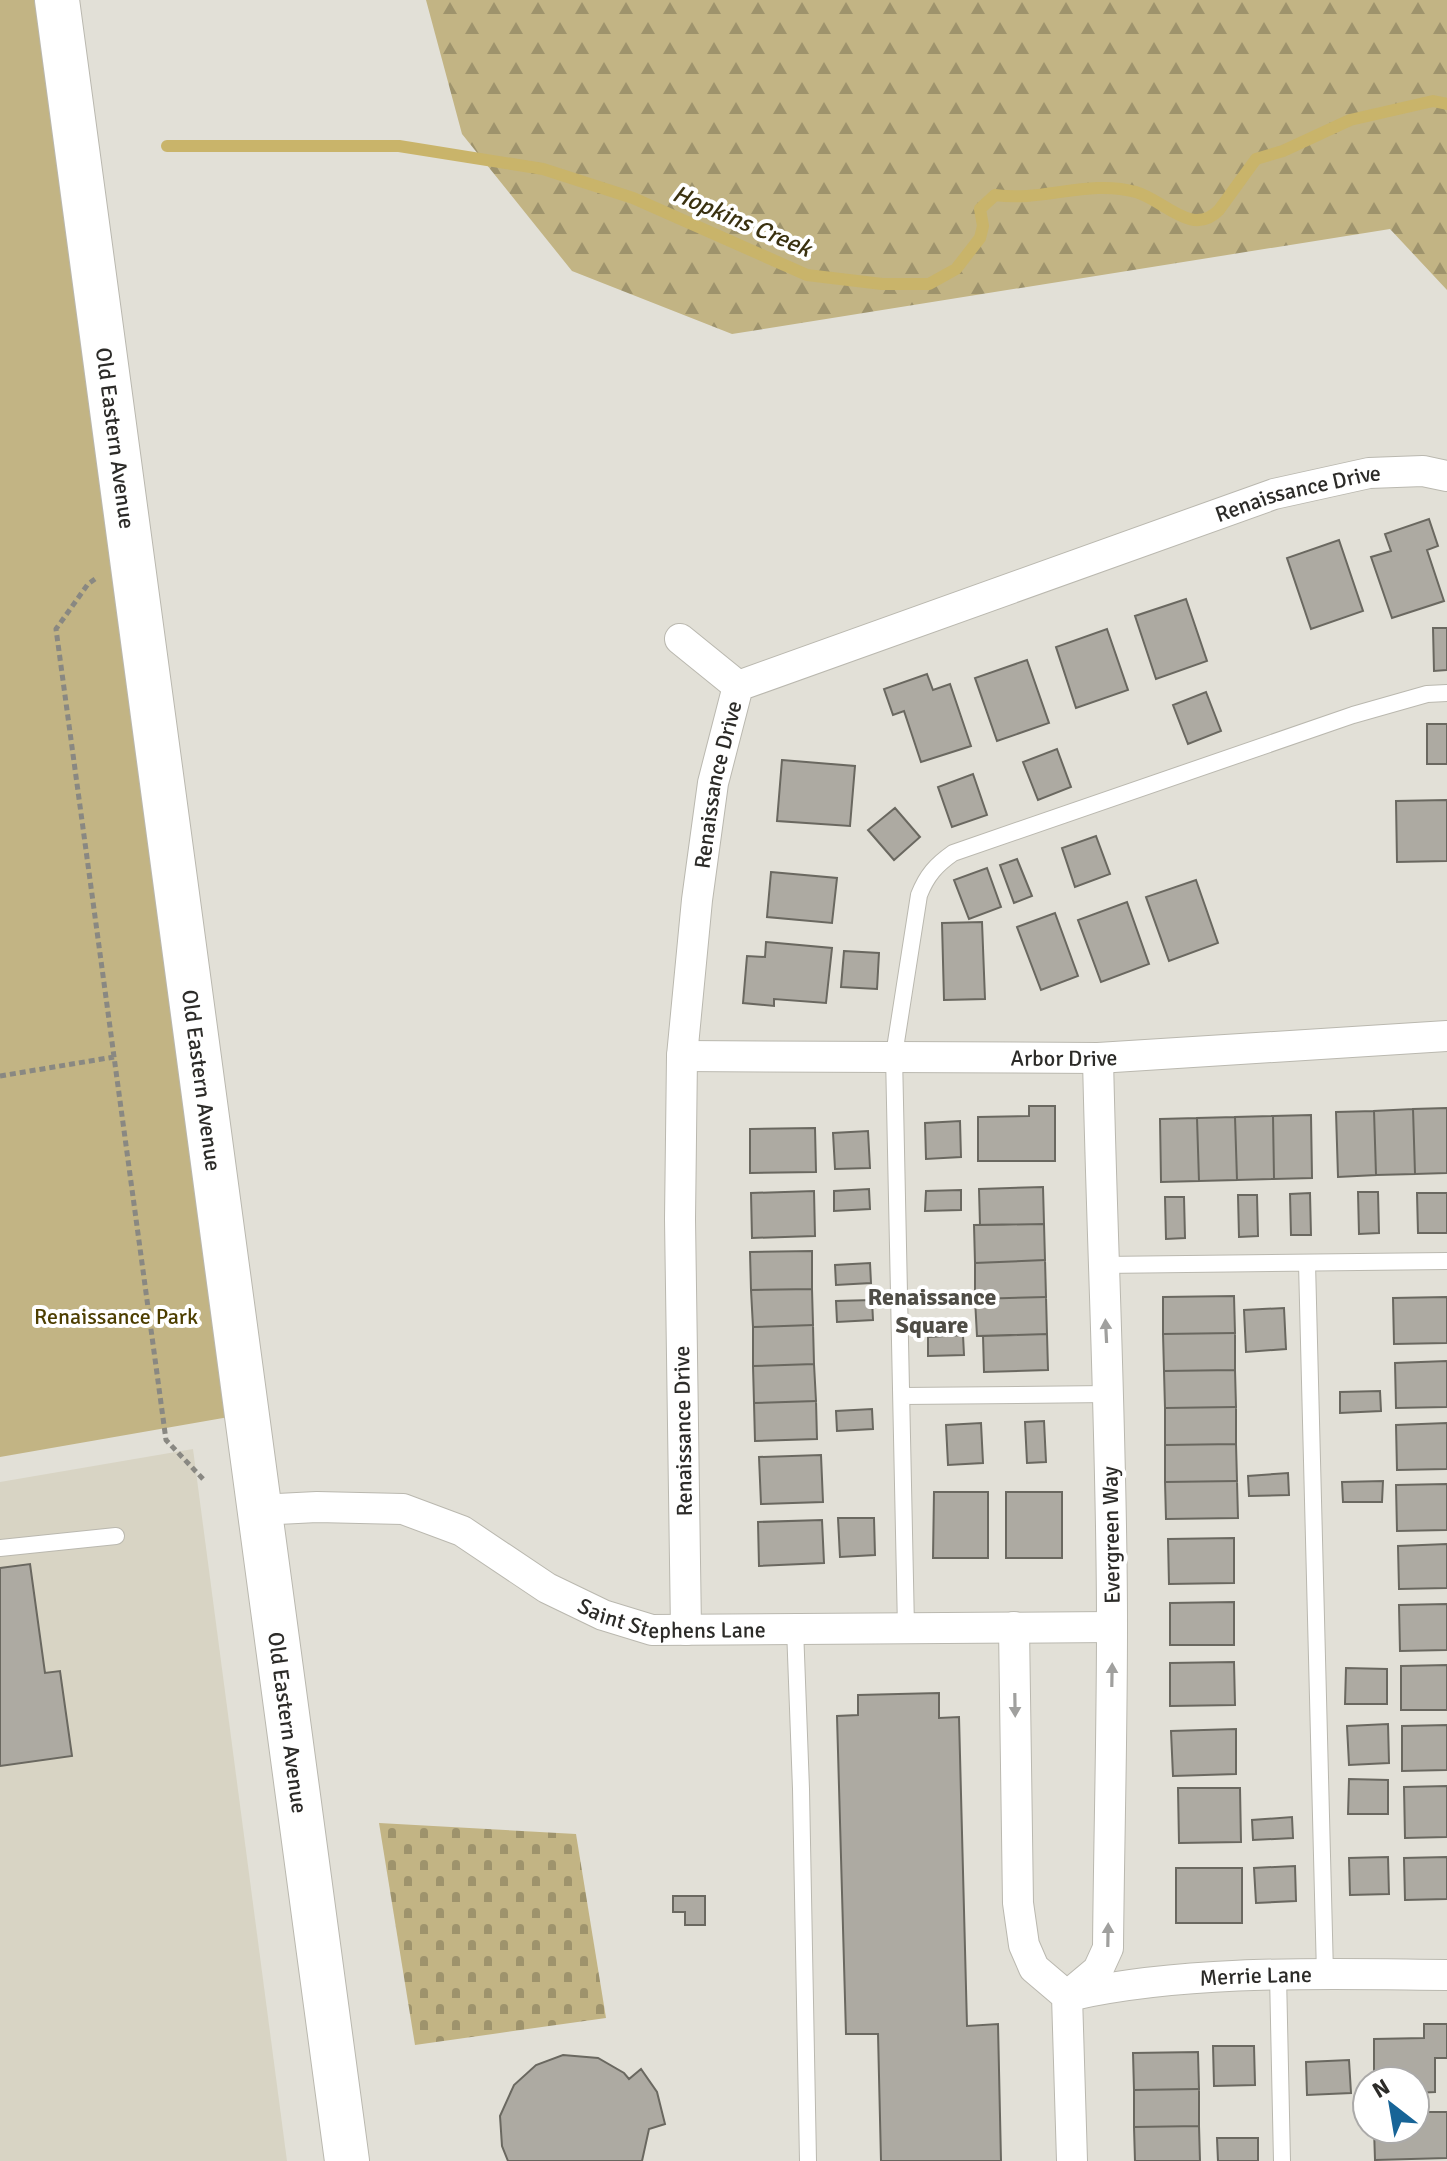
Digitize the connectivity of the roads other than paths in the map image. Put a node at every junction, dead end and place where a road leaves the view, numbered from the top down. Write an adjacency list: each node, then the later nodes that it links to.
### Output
1 (57, 0): 15 (street, Old Eastern Avenue)
2 (1447, 476): 4 (street, Renaissance Drive)
3 (680, 639): 4 (street)
4 (738, 686): 8 (street, Renaissance Drive)
5 (1447, 693): 7 (lane)
6 (1447, 1036): 9 (street, Arbor Drive)
7 (894, 1055): 8 (street, Arbor Drive); 9 (street, Arbor Drive); 14 (lane)
8 (682, 1056): 22 (street, Renaissance Drive)
9 (1098, 1058): 12 (street, Evergreen Way)
10 (1447, 1261): 11 (lane)
11 (1307, 1263): 12 (lane); 23 (lane)
12 (1102, 1265): 13 (street, Evergreen Way, one-way to 12)
13 (1109, 1394): 14 (lane); 19 (street, Evergreen Way)
14 (902, 1396): 21 (lane)
15 (258, 1510): 22 (street, Saint Stephens Lane); 27 (street, Old Eastern Avenue)
16 (116, 1536): 17 (lane)
17 (0, 1548)
18 (1014, 1627): 19 (street, Saint Stephens Lane); 21 (street, Saint Stephens Lane); 26 (street, one-way to 26)
19 (1112, 1627): 26 (street, Evergreen Way, one-way to 19)
20 (795, 1628): 21 (street, Saint Stephens Lane); 22 (street, Saint Stephens Lane); 28 (lane)
21 (906, 1628)
22 (686, 1630)
23 (1325, 1974): 24 (street, Merrie Lane); 25 (street, Merrie Lane)
24 (1278, 1975): 26 (street, Merrie Lane); 30 (lane)
25 (1447, 1975)
26 (1067, 1996): 29 (street)
27 (347, 2161)
28 (808, 2161)
29 (1072, 2161)
30 (1282, 2161)

